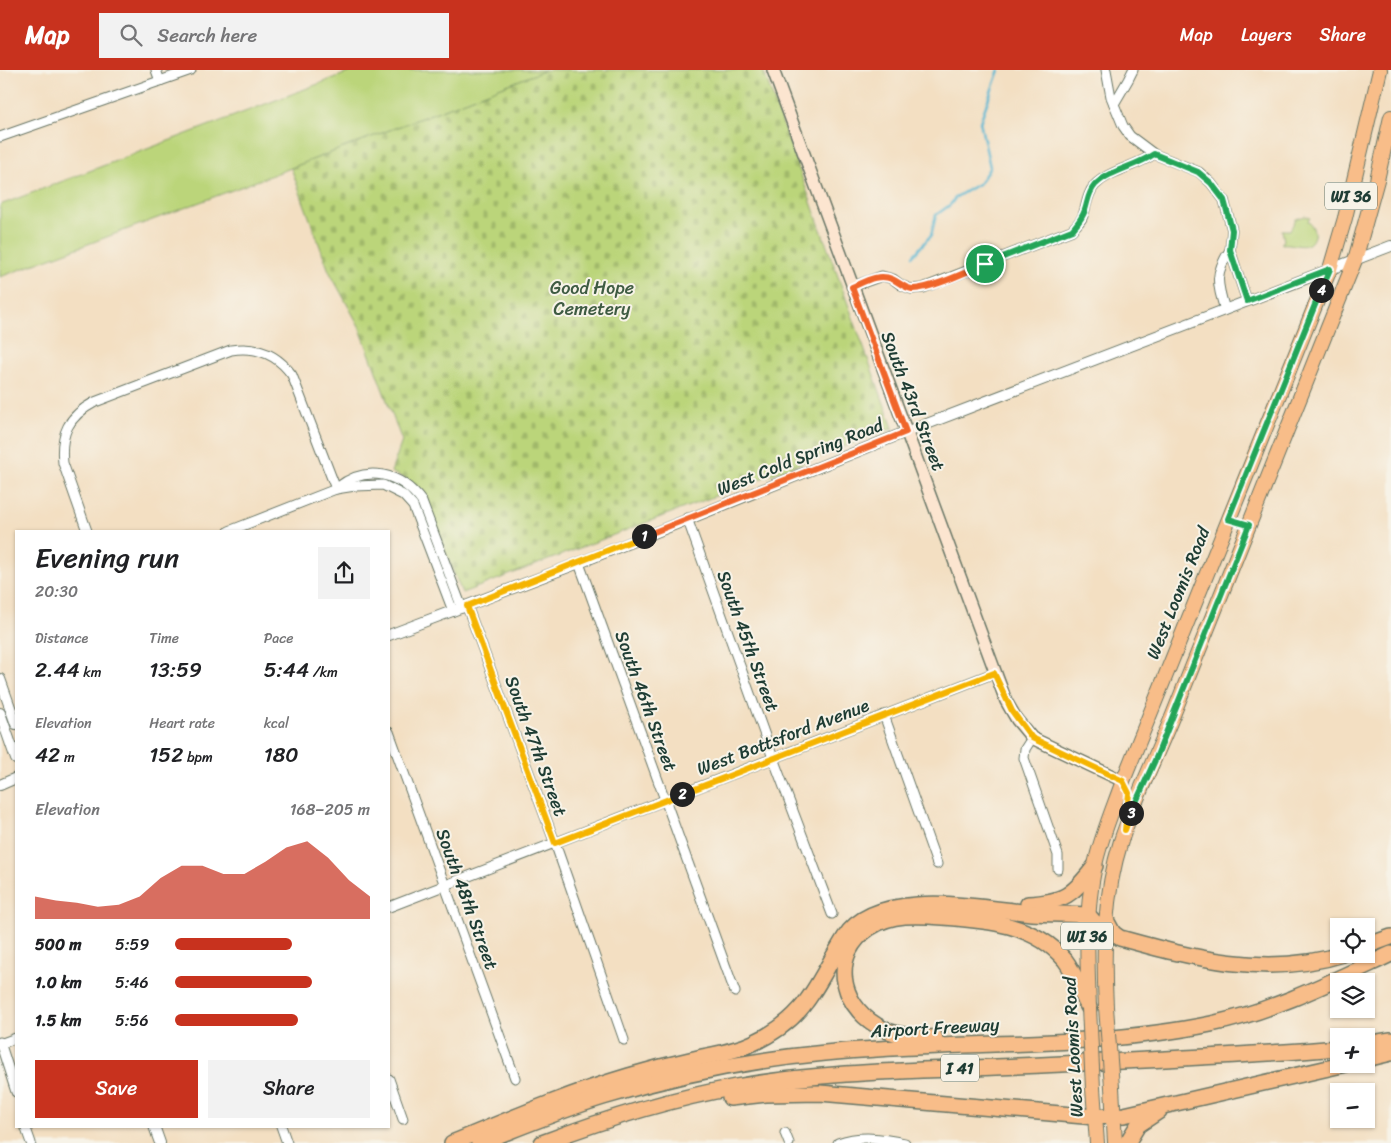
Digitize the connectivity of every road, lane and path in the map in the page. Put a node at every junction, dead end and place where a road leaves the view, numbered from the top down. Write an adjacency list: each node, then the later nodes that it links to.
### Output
1 (156, 70): 7 (street)
2 (191, 70): 7 (street)
3 (773, 70): 16 (main road, South 43rd Street)
4 (1106, 70): 8 (street)
5 (1133, 70): 8 (street)
6 (1380, 70): 15 (main road, West Loomis Road / WI 36)
7 (160, 81): 10 (street)
8 (1114, 104): 11 (street)
9 (1391, 117): 14 (main road, West Loomis Road / WI 36)
10 (0, 137)
11 (1154, 154): 13 (street); 16 (street)
12 (1391, 246): 14 (street, West Cold Spring Road)
13 (1230, 250): 17 (street); 18 (street)
14 (1355, 260): 15 (street, West Cold Spring Road); 25 (main road, West Loomis Road / WI 36)
15 (1330, 269): 17 (street, West Cold Spring Road); 24 (main road, West Loomis Road / WI 36)
16 (852, 287): 19 (main road, South 43rd Street)
17 (1247, 301): 18 (street, West Cold Spring Road)
18 (1225, 310): 19 (street, West Cold Spring Road)
19 (906, 432): 23 (street, West Cold Spring Road); 31 (main road, South 43rd Street)
20 (336, 489): 21 (street); 22 (street); 26 (street); 27 (street)
21 (422, 502): 22 (street); 29 (street)
22 (413, 506): 29 (street)
23 (687, 518): 28 (street, West Cold Spring Road); 40 (street, South 45th Street)
24 (1228, 519): 25 (main road); 36 (main road, West Loomis Road / WI 36)
25 (1249, 525): 44 (main road, West Loomis Road / WI 36)
26 (87, 530)
27 (232, 530)
28 (579, 562): 29 (street, West Cold Spring Road); 45 (street, South 46th Street)
29 (460, 608): 30 (street, West Cold Spring Road); 47 (street, South 47th Street)
30 (390, 635)
31 (994, 673): 34 (street, West Bottsford Avenue); 38 (main road, South 43rd Street)
32 (0, 679): 35 (street)
33 (0, 714): 39 (street)
34 (884, 715): 40 (street, West Bottsford Avenue); 48 (street)
35 (15, 721)
36 (1144, 729): 42 (main road, West Loomis Road / WI 36); 44 (main road)
37 (390, 735): 51 (street, South 48th Street)
38 (1032, 738): 42 (main road, South 43rd Street); 50 (street)
39 (15, 756)
40 (773, 758): 45 (street, West Bottsford Avenue); 54 (street, South 45th Street)
41 (15, 778): 43 (street)
42 (1123, 781): 46 (main road); 49 (main road, West Loomis Road / WI 36)
43 (0, 785)
44 (1141, 788): 46 (main road, West Loomis Road / WI 36)
45 (664, 800): 47 (street, West Bottsford Avenue); 62 (street, South 46th Street)
46 (1125, 830): 56 (main road, West Loomis Road / WI 36)
47 (555, 843): 51 (street, West Bottsford Avenue); 65 (street, South 47th Street)
48 (937, 864)
49 (1094, 866): 53 (highway); 55 (main road, West Loomis Road / WI 36)
50 (1058, 869)
51 (445, 885): 52 (street, West Bottsford Avenue); 74 (street, South 48th Street)
52 (390, 907)
53 (991, 908): 55 (highway); 89 (highway)
54 (832, 914)
55 (1088, 915): 58 (highway); 63 (main road, West Loomis Road / WI 36)
56 (1106, 920): 58 (main road, West Loomis Road / WI 36); 61 (highway)
57 (1391, 937): 59 (highway)
58 (1104, 942): 78 (main road, West Loomis Road / WI 36, bridge)
59 (1375, 943)
60 (1391, 954): 67 (highway, Airport Freeway / I 41)
61 (1330, 956)
62 (735, 992)
63 (1089, 1008): 67 (highway); 79 (main road, West Loomis Road / WI 36, bridge)
64 (15, 1038): 68 (street)
65 (624, 1040)
66 (1391, 1040): 69 (highway)
67 (1053, 1041): 90 (highway, Airport Freeway / I 41)
68 (0, 1043): 76 (street)
69 (1375, 1043)
70 (1330, 1049): 81 (highway, I 41)
71 (1391, 1053): 72 (highway)
72 (1375, 1057)
73 (1330, 1068): 77 (highway)
74 (515, 1078)
75 (390, 1082): 80 (street)
76 (15, 1089)
77 (1170, 1105): 78 (highway); 97 (highway)
78 (1113, 1116): 79 (highway); 96 (main road, West Loomis Road / WI 36)
79 (1095, 1117): 81 (highway); 95 (main road, West Loomis Road / WI 36)
80 (403, 1119)
81 (587, 1126): 91 (highway, I 41)
82 (26, 1128): 86 (street)
83 (155, 1128): 87 (street)
84 (282, 1128): 88 (street)
85 (785, 1133): 92 (street)
86 (31, 1143)
87 (160, 1143)
88 (287, 1143)
89 (452, 1143)
90 (479, 1143)
91 (542, 1143)
92 (789, 1143)
93 (838, 1143): 94 (street)
94 (905, 1143)
95 (1097, 1143)
96 (1115, 1143)
97 (1127, 1143)

